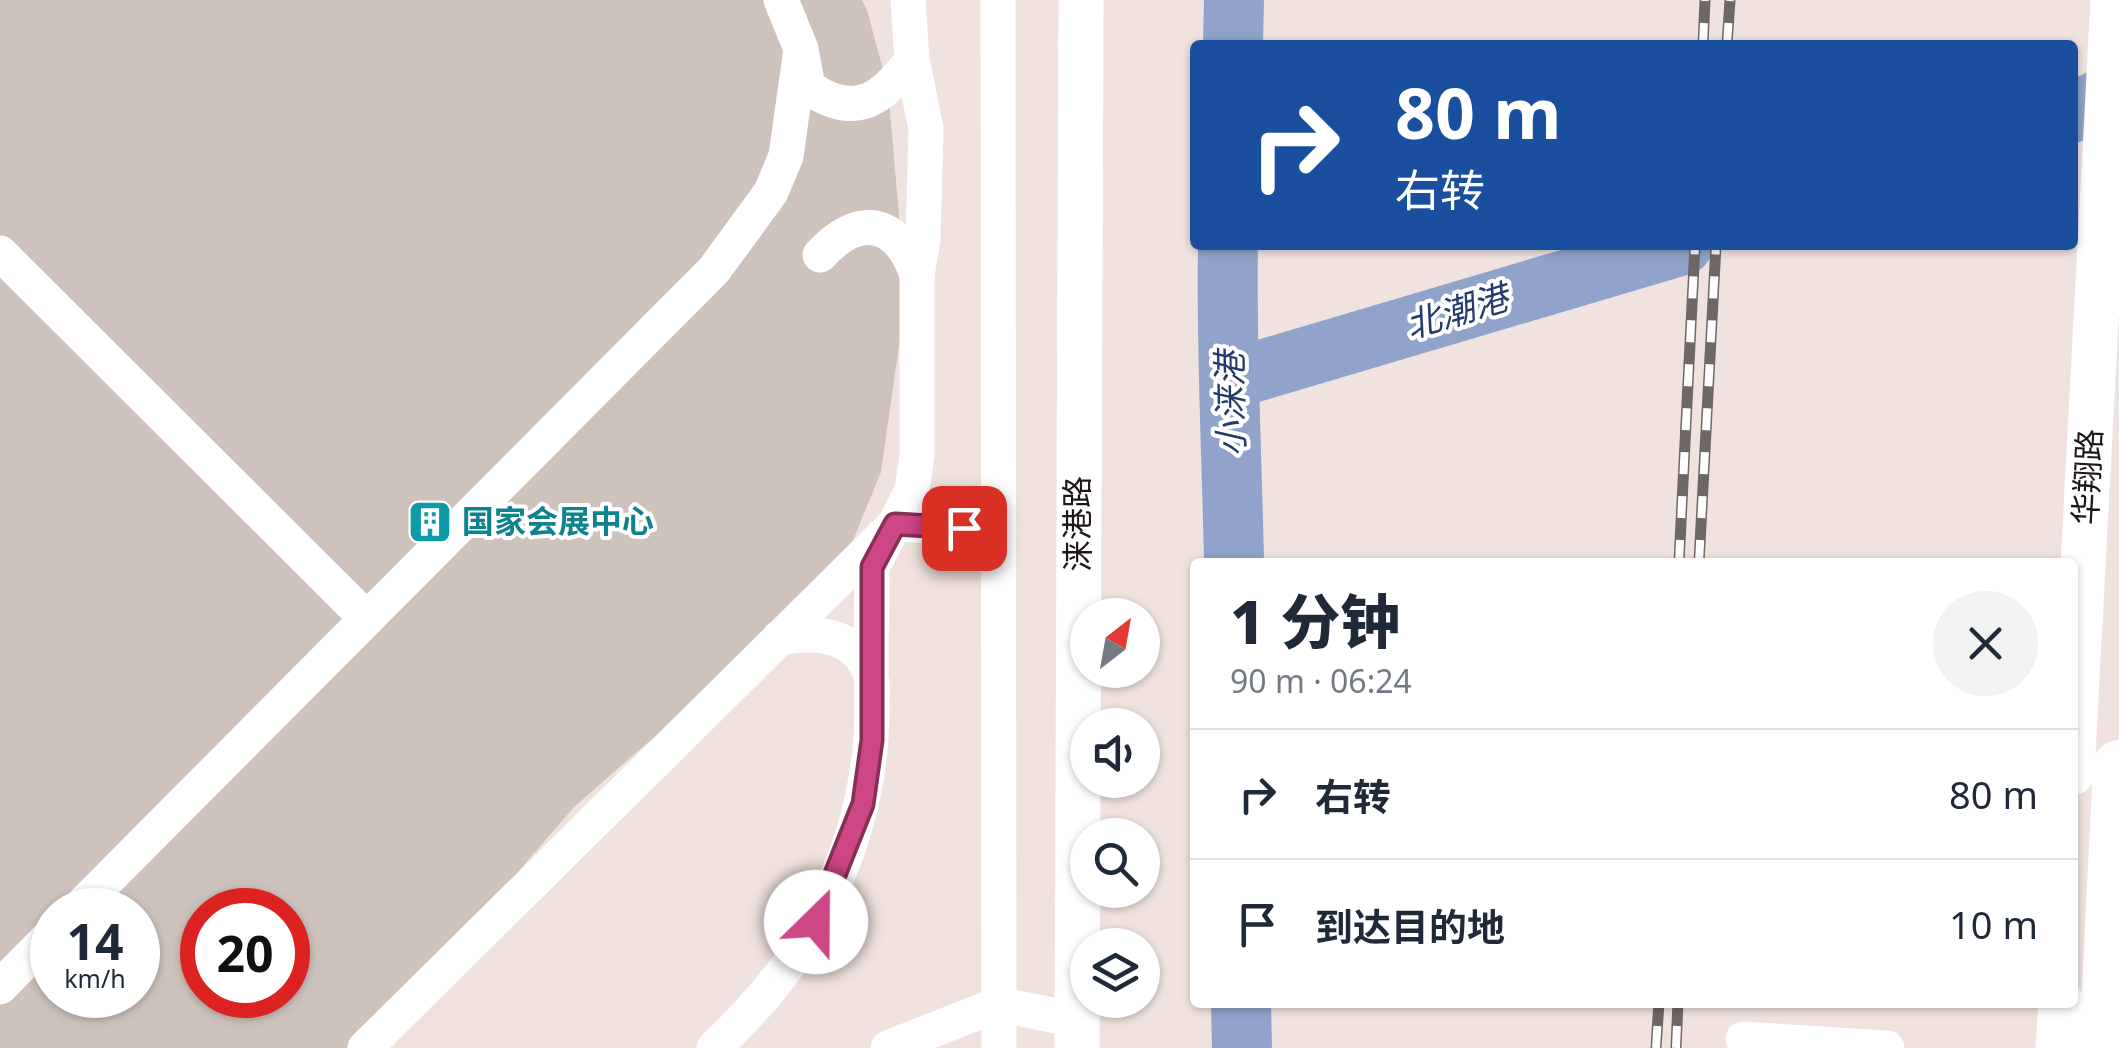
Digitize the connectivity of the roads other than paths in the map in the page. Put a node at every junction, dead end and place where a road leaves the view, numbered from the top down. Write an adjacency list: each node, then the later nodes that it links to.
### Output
1 (781, 0): 7 (street)
2 (885, 0): 8 (street)
3 (908, 0): 8 (street)
4 (998, 0): 13 (street)
5 (1080, 0): 24 (main road, 涞港路)
6 (2113, 0): 16 (main road, 华翔路)
7 (802, 49): 8 (street); 14 (street)
8 (912, 59): 11 (street)
9 (0, 253): 14 (street)
10 (820, 255): 11 (street)
11 (917, 275): 12 (street)
12 (895, 524): 13 (street); 15 (street); 17 (street)
13 (999, 530): 22 (street)
14 (366, 619): 19 (street)
15 (779, 638): 17 (street); 26 (street)
16 (2078, 662)
17 (871, 673): 27 (street)
18 (2119, 766): 32 (highway)
19 (99, 888)
20 (30, 956): 21 (street)
21 (0, 987)
22 (999, 1004): 24 (street); 28 (street); 29 (street)
23 (2060, 1008): 31 (main road)
24 (1077, 1034)
25 (1744, 1039): 30 (street)
26 (365, 1048)
27 (714, 1048)
28 (888, 1048)
29 (999, 1048)
30 (1887, 1048)
31 (2058, 1048)
32 (2106, 1048)

